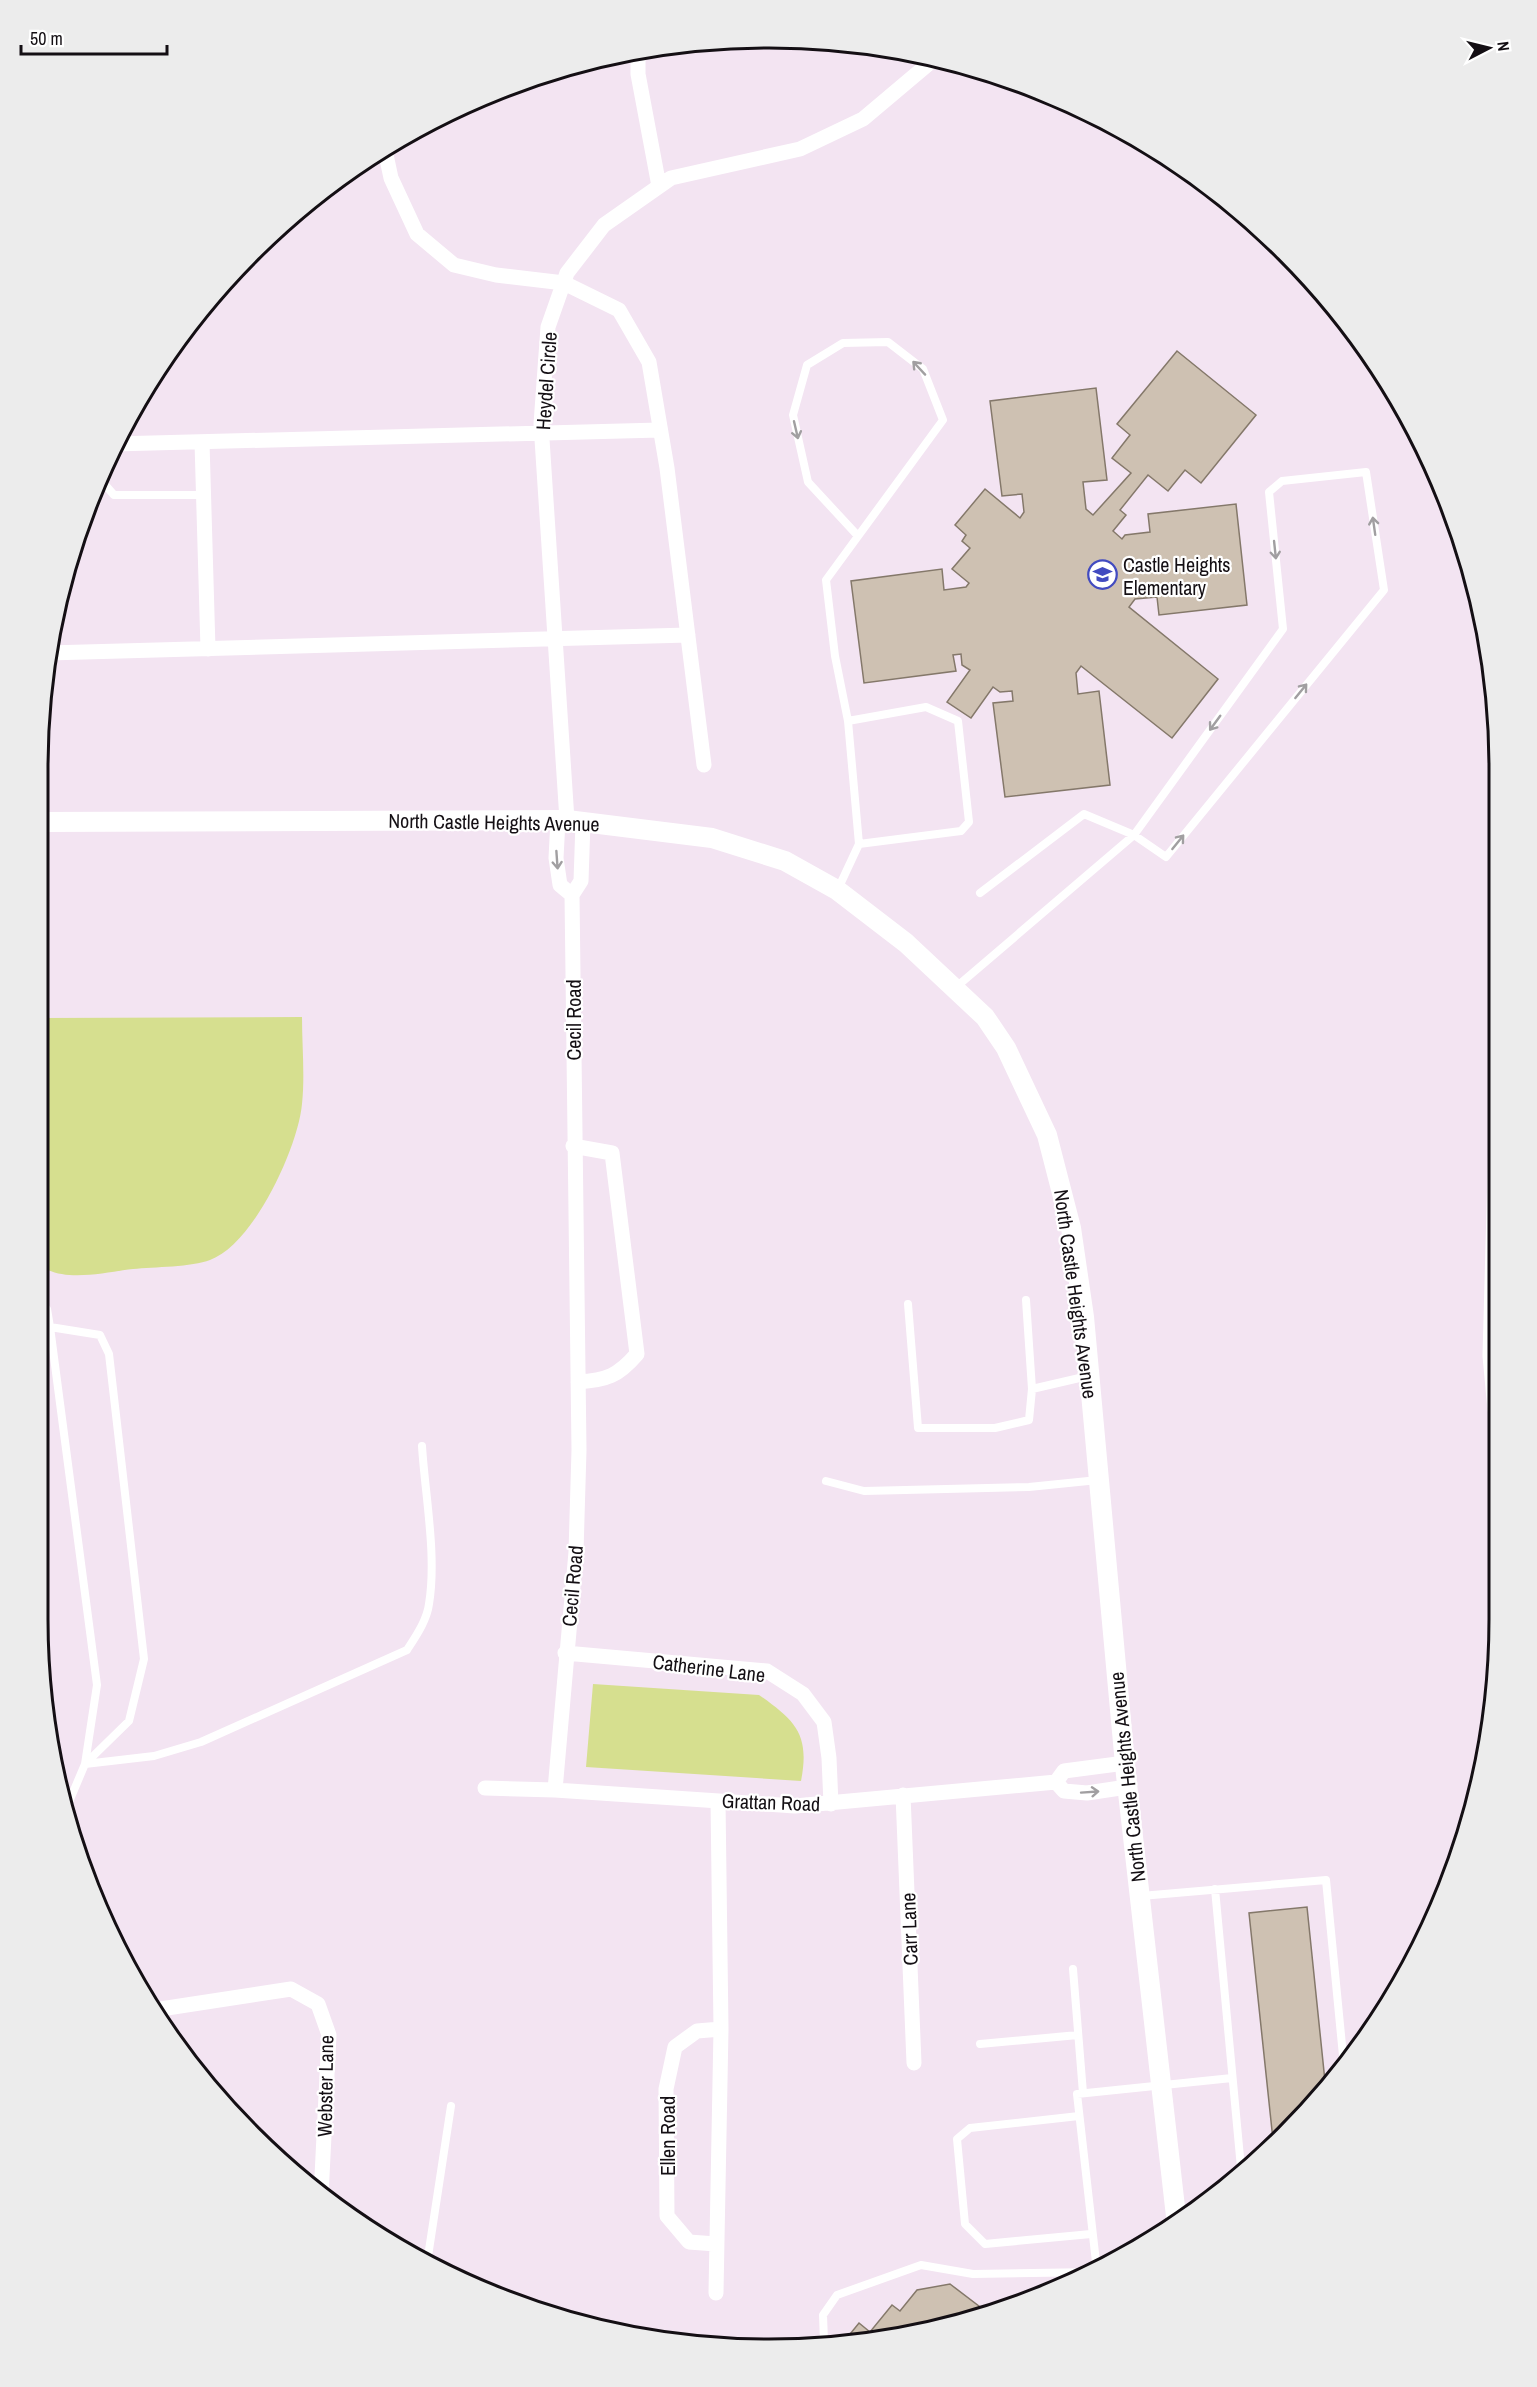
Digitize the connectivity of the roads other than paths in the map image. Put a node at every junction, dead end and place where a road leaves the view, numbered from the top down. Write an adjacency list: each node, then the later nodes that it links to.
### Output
1 (638, 60): 4 (street)
2 (926, 66): 4 (street, Heydel Circle)
3 (387, 158): 5 (street)
4 (659, 186): 5 (street, Heydel Circle)
5 (564, 283): 6 (street); 7 (street, Heydel Circle)
6 (660, 430): 7 (street); 13 (street)
7 (542, 432): 8 (street); 14 (street, Heydel Circle)
8 (202, 442): 9 (street); 11 (street)
9 (125, 444)
10 (106, 486): 11 (lane)
11 (203, 495): 15 (street)
12 (858, 536): 12 (lane, one-way to 12); 17 (lane)
13 (687, 634): 14 (street); 18 (street)
14 (555, 640): 15 (street); 19 (street, Heydel Circle)
15 (208, 649): 16 (street)
16 (58, 653)
17 (848, 721): 22 (lane); 22 (lane)
18 (704, 765)
19 (569, 820): 20 (street, North Castle Heights Avenue); 23 (street, North Castle Heights Avenue); 25 (street); 25 (street, one-way to 25)
20 (48, 822)
21 (1134, 835): 21 (lane, one-way to 21); 24 (lane); 26 (lane)
22 (859, 844): 23 (lane)
23 (837, 890): 26 (street, North Castle Heights Avenue)
24 (980, 892)
25 (572, 895): 27 (street, Cecil Road)
26 (955, 988): 32 (street, North Castle Heights Avenue)
27 (573, 1146): 33 (street, Cecil Road); 33 (street)
28 (1026, 1300): 34 (lane)
29 (908, 1304): 34 (lane)
30 (48, 1315): 31 (lane)
31 (50, 1327): 40 (lane); 40 (lane)
32 (1089, 1376): 34 (lane); 36 (street, North Castle Heights Avenue)
33 (578, 1382): 38 (street, Cecil Road)
34 (1032, 1389)
35 (422, 1446): 40 (lane)
36 (1099, 1480): 37 (lane); 39 (street, North Castle Heights Avenue)
37 (826, 1481)
38 (565, 1653): 44 (street, Cecil Road); 48 (street, Catherine Lane)
39 (1125, 1763): 41 (street); 42 (street, North Castle Heights Avenue)
40 (85, 1764): 46 (lane)
41 (1056, 1782): 42 (street, one-way to 42); 45 (street, Grattan Road)
42 (1127, 1787): 50 (street, North Castle Heights Avenue)
43 (485, 1788): 44 (street, Grattan Road)
44 (555, 1790): 47 (street, Grattan Road)
45 (903, 1795): 48 (street, Grattan Road); 57 (street, Carr Lane)
46 (71, 1797)
47 (718, 1801): 48 (street, Grattan Road); 53 (street)
48 (831, 1804)
49 (1215, 1889): 50 (lane); 56 (lane); 58 (lane)
50 (1139, 1896): 59 (street, North Castle Heights Avenue)
51 (1073, 1969): 54 (lane)
52 (163, 2009): 64 (street, Webster Lane)
53 (721, 2029): 67 (street); 67 (street, Ellen Road)
54 (1078, 2035): 55 (lane); 60 (lane)
55 (980, 2044)
56 (1343, 2053)
57 (914, 2063)
58 (1232, 2078): 59 (lane); 63 (lane)
59 (1161, 2085): 60 (lane); 65 (street, North Castle Heights Avenue)
60 (1083, 2093): 62 (lane)
61 (451, 2106): 68 (lane)
62 (1079, 2116): 66 (lane); 66 (lane)
63 (1240, 2163)
64 (322, 2183)
65 (1176, 2213)
66 (1090, 2234): 69 (lane)
67 (716, 2244): 71 (street)
68 (428, 2253)
69 (1094, 2261)
70 (1072, 2272): 72 (lane)
71 (716, 2293)
72 (824, 2336)

